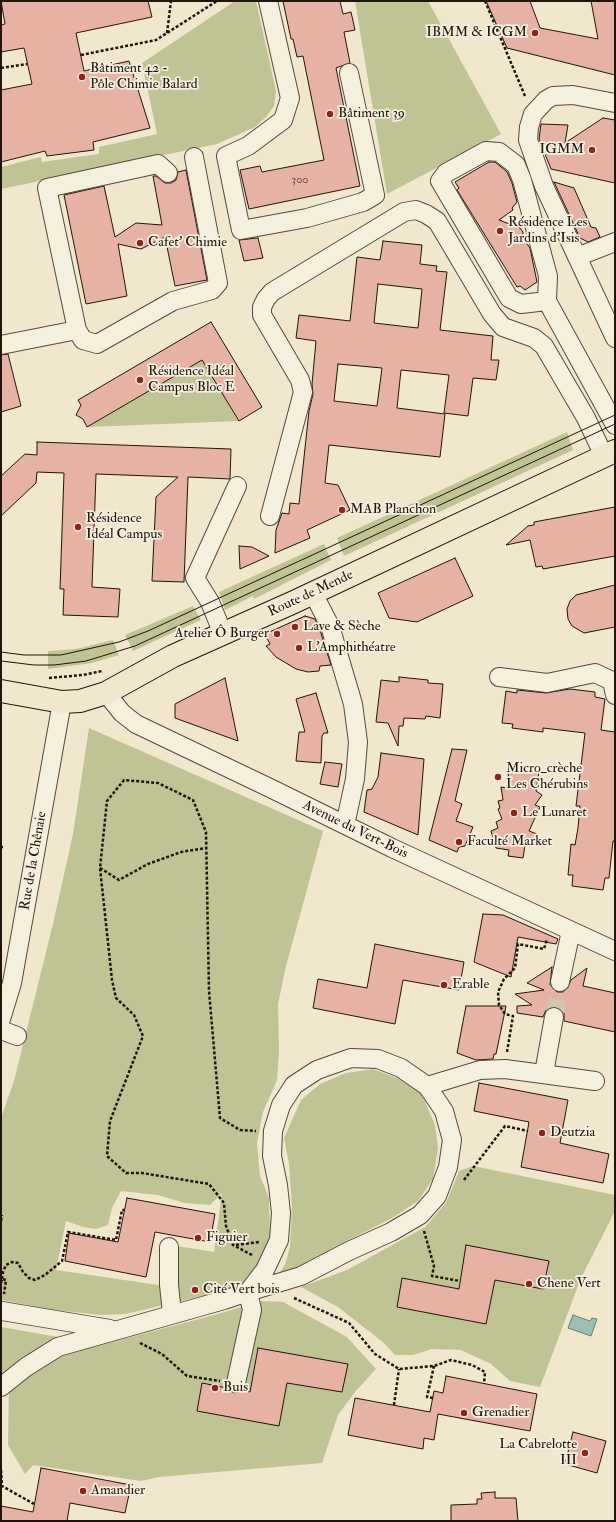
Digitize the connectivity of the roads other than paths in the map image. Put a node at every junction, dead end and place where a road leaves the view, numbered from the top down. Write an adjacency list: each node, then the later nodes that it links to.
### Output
1 (268, 1): 2 (street)
2 (349, 73)
3 (615, 103): 7 (street)
4 (194, 157): 9 (street)
5 (168, 174): 9 (street)
6 (615, 242): 7 (street)
7 (577, 257): 10 (street)
8 (547, 301): 8 (street); 12 (street)
9 (77, 330): 11 (street)
10 (615, 338)
11 (1, 345)
12 (615, 425)
13 (610, 454): 15 (street); 16 (main road, Route de Mende)
14 (237, 486): 17 (street)
15 (270, 516)
16 (312, 593): 17 (main road, Route de Mende); 23 (street)
17 (223, 634): 20 (main road, Route de Mende)
18 (499, 677): 21 (street)
19 (1, 691): 22 (main road, Route de Mende)
20 (106, 693): 22 (main road, Route de Mende); 23 (street, Avenue du Vert-Bois)
21 (615, 695)
22 (62, 702): 28 (street, Rue de la Chênaie)
23 (345, 825): 24 (street, Avenue du Vert-Bois)
24 (571, 931): 25 (street, Avenue du Vert-Bois); 26 (street)
25 (615, 951)
26 (560, 982)
27 (554, 1018): 29 (street)
28 (1, 1019)
29 (544, 1073): 30 (street); 31 (street)
30 (595, 1081)
31 (427, 1086): 33 (street); 33 (street)
32 (169, 1247): 35 (street)
33 (248, 1292): 35 (street); 37 (street)
34 (2, 1311): 36 (street)
35 (172, 1314): 36 (street)
36 (114, 1330): 38 (street)
37 (236, 1383)
38 (1, 1386)

